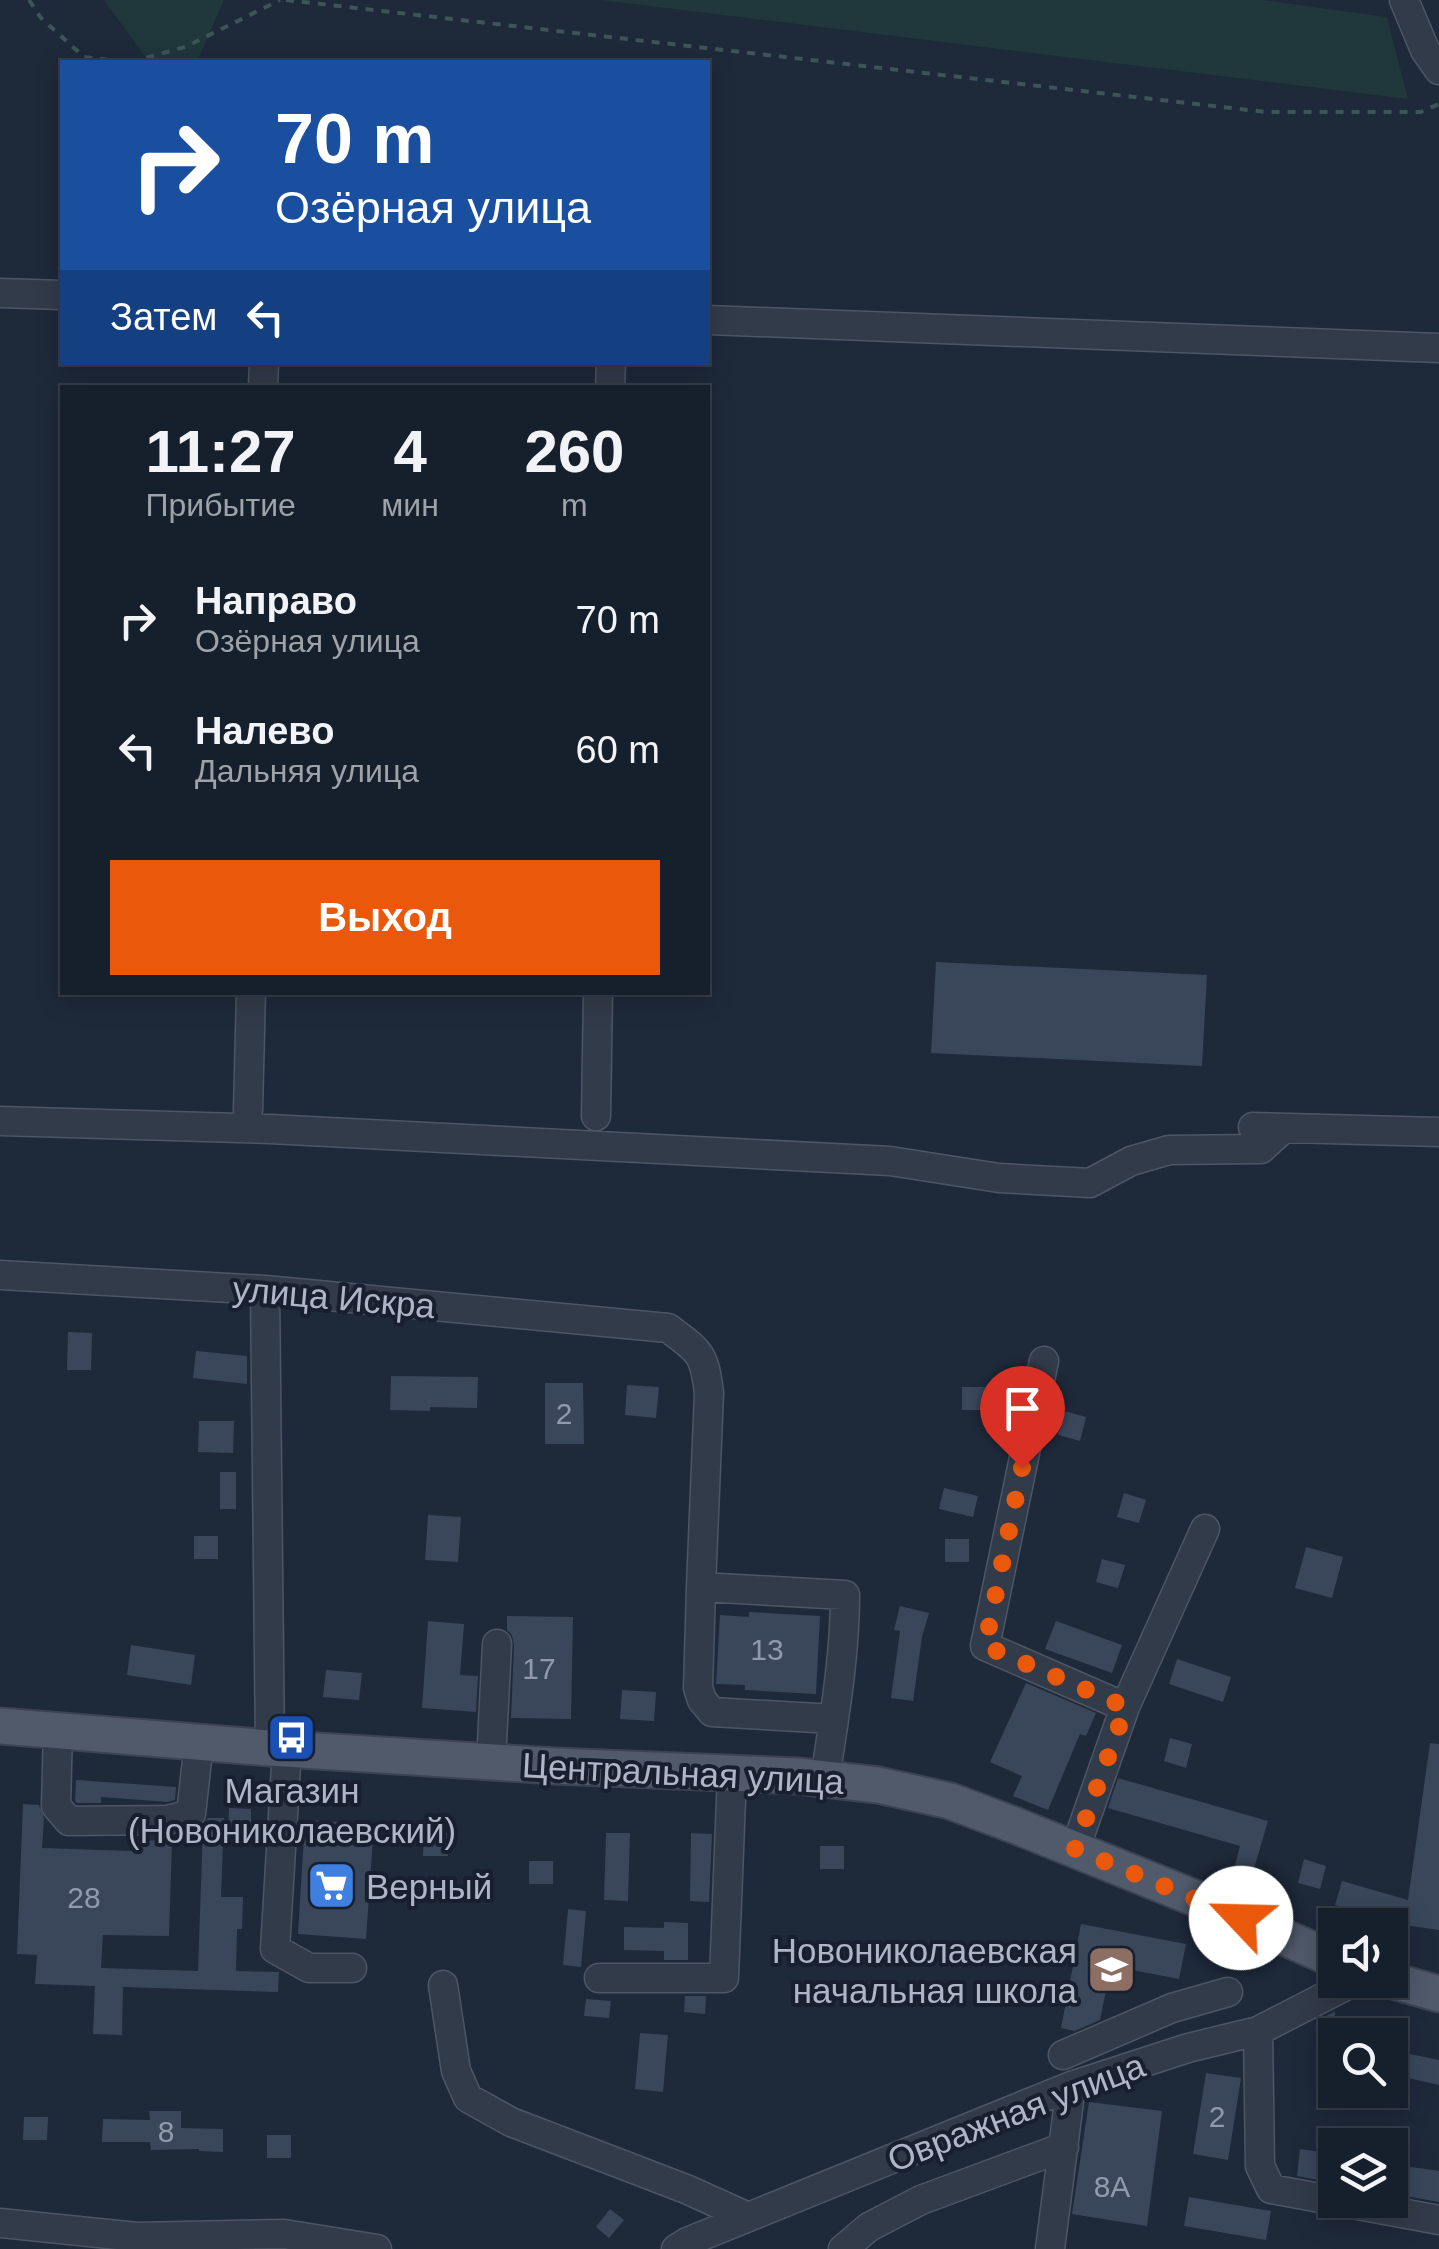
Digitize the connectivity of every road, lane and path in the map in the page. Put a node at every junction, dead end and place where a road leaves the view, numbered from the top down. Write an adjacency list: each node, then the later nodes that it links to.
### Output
1 (28, 0): 4 (path)
2 (283, 0): 5 (path); 7 (path)
3 (1404, 0): 6 (street)
4 (106, 60)
5 (136, 60)
6 (1439, 70)
7 (1439, 104)
8 (0, 293): 9 (street)
9 (60, 296)
10 (710, 320): 11 (street)
11 (1439, 348)
12 (250, 995): 14 (street)
13 (598, 995): 15 (street)
14 (248, 1110)
15 (596, 1116)
16 (0, 1121): 18 (street)
17 (1253, 1127): 18 (street)
18 (1284, 1128): 19 (street)
19 (1439, 1132)
20 (0, 1274): 21 (street, улица Искра)
21 (265, 1290): 24 (street, улица Искра); 31 (street)
22 (1044, 1361): 26 (street)
23 (1204, 1529): 26 (street)
24 (701, 1587): 27 (street); 27 (street)
25 (497, 1644): 32 (street)
26 (1126, 1707): 35 (street)
27 (834, 1719): 34 (street)
28 (0, 1726): 29 (main road, Центральная улица)
29 (58, 1730): 30 (main road, Центральная улица); 30 (street)
30 (200, 1742): 31 (main road, Центральная улица)
31 (279, 1749): 32 (main road, Центральная улица); 37 (street)
32 (491, 1762): 33 (main road, Центральная улица)
33 (732, 1774): 34 (main road, Центральная улица); 38 (street)
34 (824, 1779): 35 (main road, Центральная улица)
35 (1075, 1849): 36 (main road, Центральная улица)
36 (1318, 1952)
37 (352, 1968)
38 (599, 1978)
39 (443, 1985): 50 (street)
40 (1408, 1985): 42 (main road)
41 (1228, 1992): 44 (street)
42 (1439, 1994)
43 (1322, 1998): 45 (street, Овражная улица)
44 (1172, 2008): 46 (street); 47 (street)
45 (1258, 2031): 46 (street, Овражная улица); 51 (street)
46 (1188, 2048): 48 (street, Овражная улица)
47 (1063, 2055)
48 (1072, 2086): 49 (street); 50 (street, Овражная улица)
49 (1064, 2147): 55 (street); 56 (street)
50 (748, 2218): 54 (street, Овражная улица)
51 (1439, 2220)
52 (0, 2223): 53 (street)
53 (377, 2249)
54 (676, 2249)
55 (842, 2249)
56 (1050, 2249)

